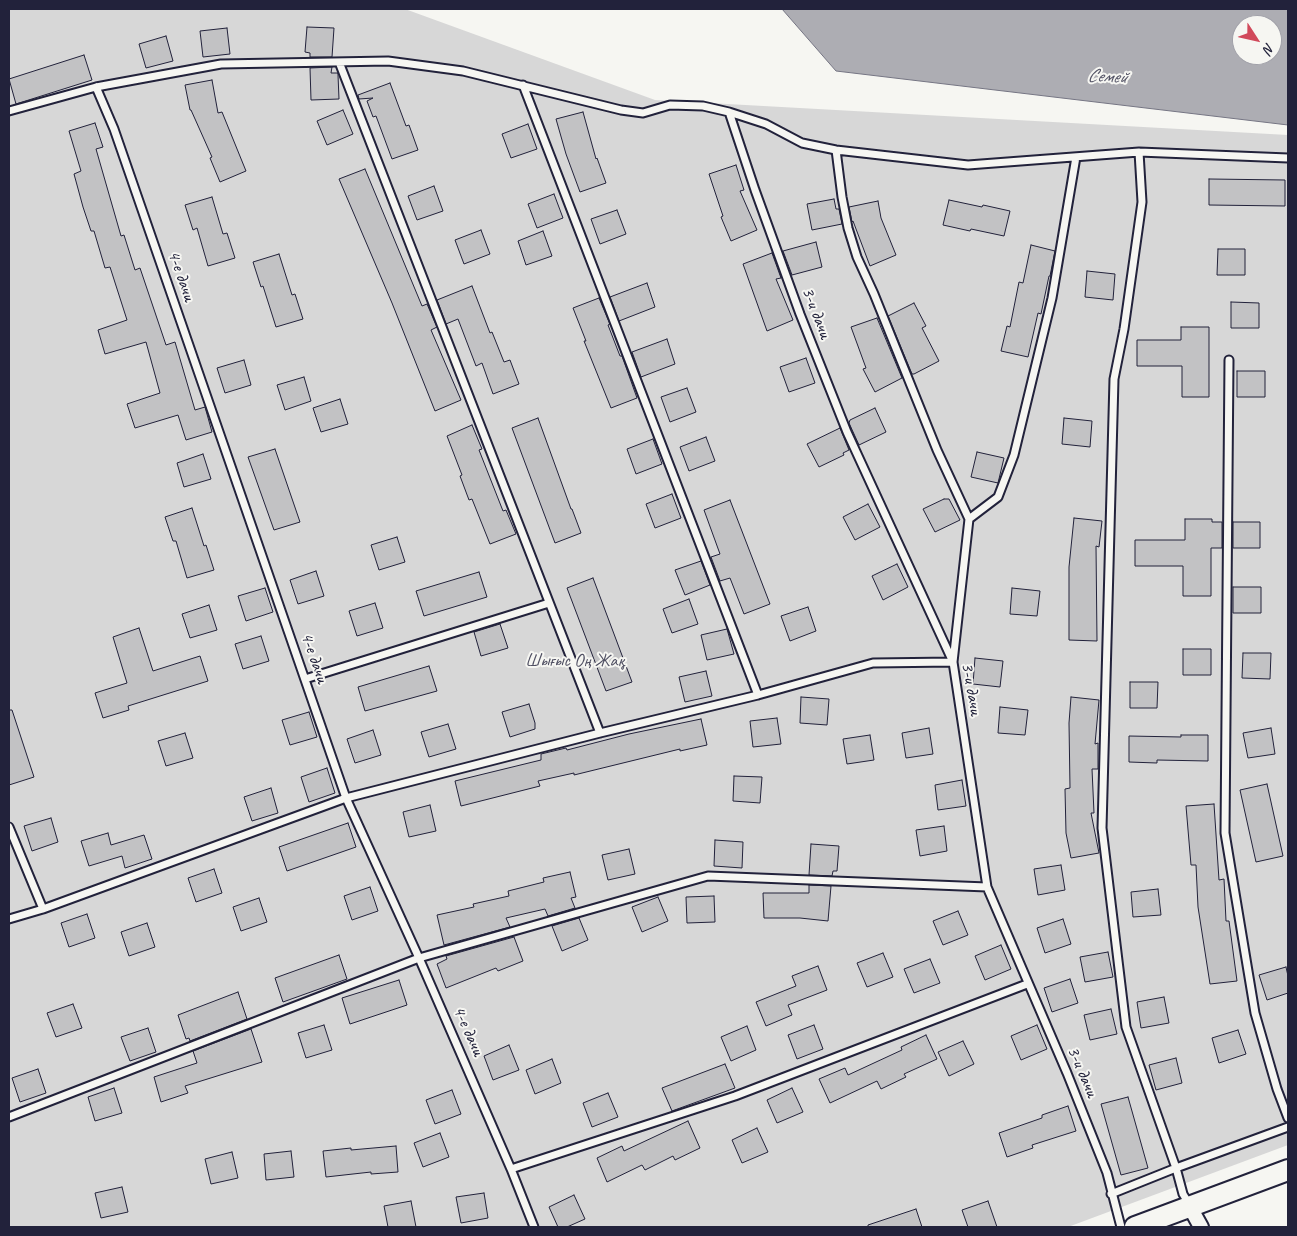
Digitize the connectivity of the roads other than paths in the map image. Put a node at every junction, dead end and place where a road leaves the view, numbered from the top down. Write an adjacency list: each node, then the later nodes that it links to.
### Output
1 (339, 62): 2 (lane); 3 (lane); 12 (lane)
2 (524, 85): 5 (lane); 15 (lane)
3 (96, 87): 4 (lane); 14 (lane, 4-е дачи)
4 (9, 111)
5 (729, 112): 6 (lane); 13 (lane, 3-и дачи)
6 (836, 150): 8 (lane); 11 (lane)
7 (1139, 152): 8 (lane); 9 (lane); 27 (lane)
8 (1076, 157): 11 (lane)
9 (1288, 158)
10 (1230, 360): 25 (lane)
11 (969, 519): 13 (lane)
12 (549, 603): 14 (lane); 16 (lane)
13 (953, 662): 15 (lane); 19 (lane, 3-и дачи)
14 (305, 678): 17 (lane, 4-е дачи)
15 (758, 695): 16 (lane)
16 (600, 732): 17 (lane)
17 (346, 798): 20 (lane); 22 (lane, 4-е дачи)
18 (9, 827): 20 (lane)
19 (987, 887): 22 (lane); 23 (lane, 3-и дачи)
20 (43, 908): 21 (lane)
21 (9, 919)
22 (419, 958): 24 (lane); 28 (lane, 4-е дачи)
23 (1027, 984): 28 (lane); 30 (lane, 3-и дачи)
24 (9, 1117)
25 (1288, 1118)
26 (1288, 1127): 27 (lane)
27 (1176, 1168): 30 (lane); 31 (lane)
28 (511, 1169): 32 (lane, 4-е дачи)
29 (1288, 1170): 31 (street)
30 (1111, 1194): 33 (lane, 3-и дачи)
31 (1190, 1206): 34 (street); 35 (street)
32 (534, 1227)
33 (1121, 1227)
34 (1135, 1227)
35 (1201, 1227)

